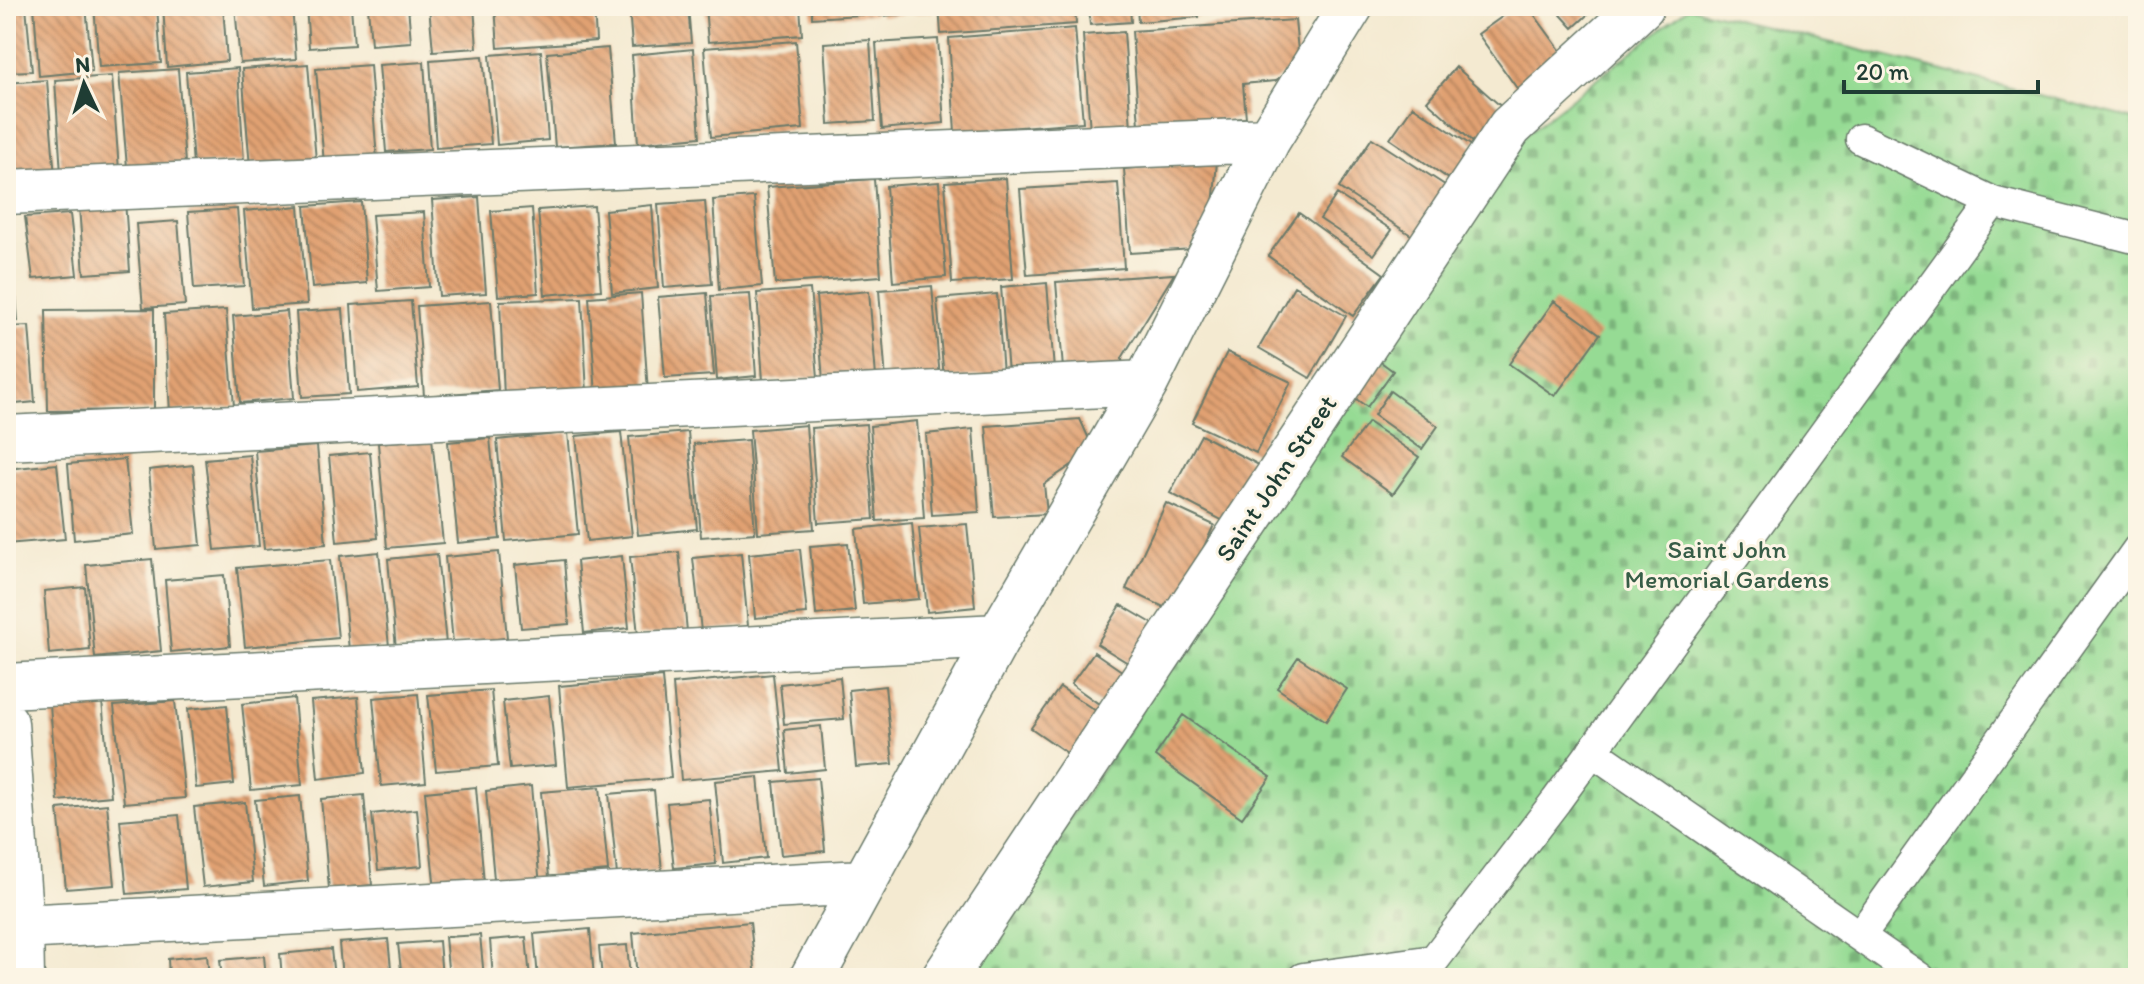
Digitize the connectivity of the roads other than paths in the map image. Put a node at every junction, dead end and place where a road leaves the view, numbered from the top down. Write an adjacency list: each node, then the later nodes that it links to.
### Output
1 (1351, 6): 4 (street)
2 (1642, 6): 19 (street, Saint John Street)
3 (1861, 139): 6 (lane)
4 (1268, 140): 5 (street); 8 (street)
5 (6, 192)
6 (1993, 202): 7 (lane); 14 (lane)
7 (2138, 239)
8 (1146, 383): 9 (street); 11 (street)
9 (6, 438)
10 (2138, 549): 17 (lane)
11 (999, 636): 12 (street); 15 (street)
12 (6, 686)
13 (6, 723): 16 (street)
14 (1592, 751): 17 (lane); 18 (lane)
15 (863, 882): 16 (street); 21 (street)
16 (21, 927): 20 (street)
17 (1860, 936): 23 (lane)
18 (1428, 969): 22 (lane)
19 (947, 977)
20 (22, 978)
21 (812, 978)
22 (1303, 978)
23 (1920, 978)

